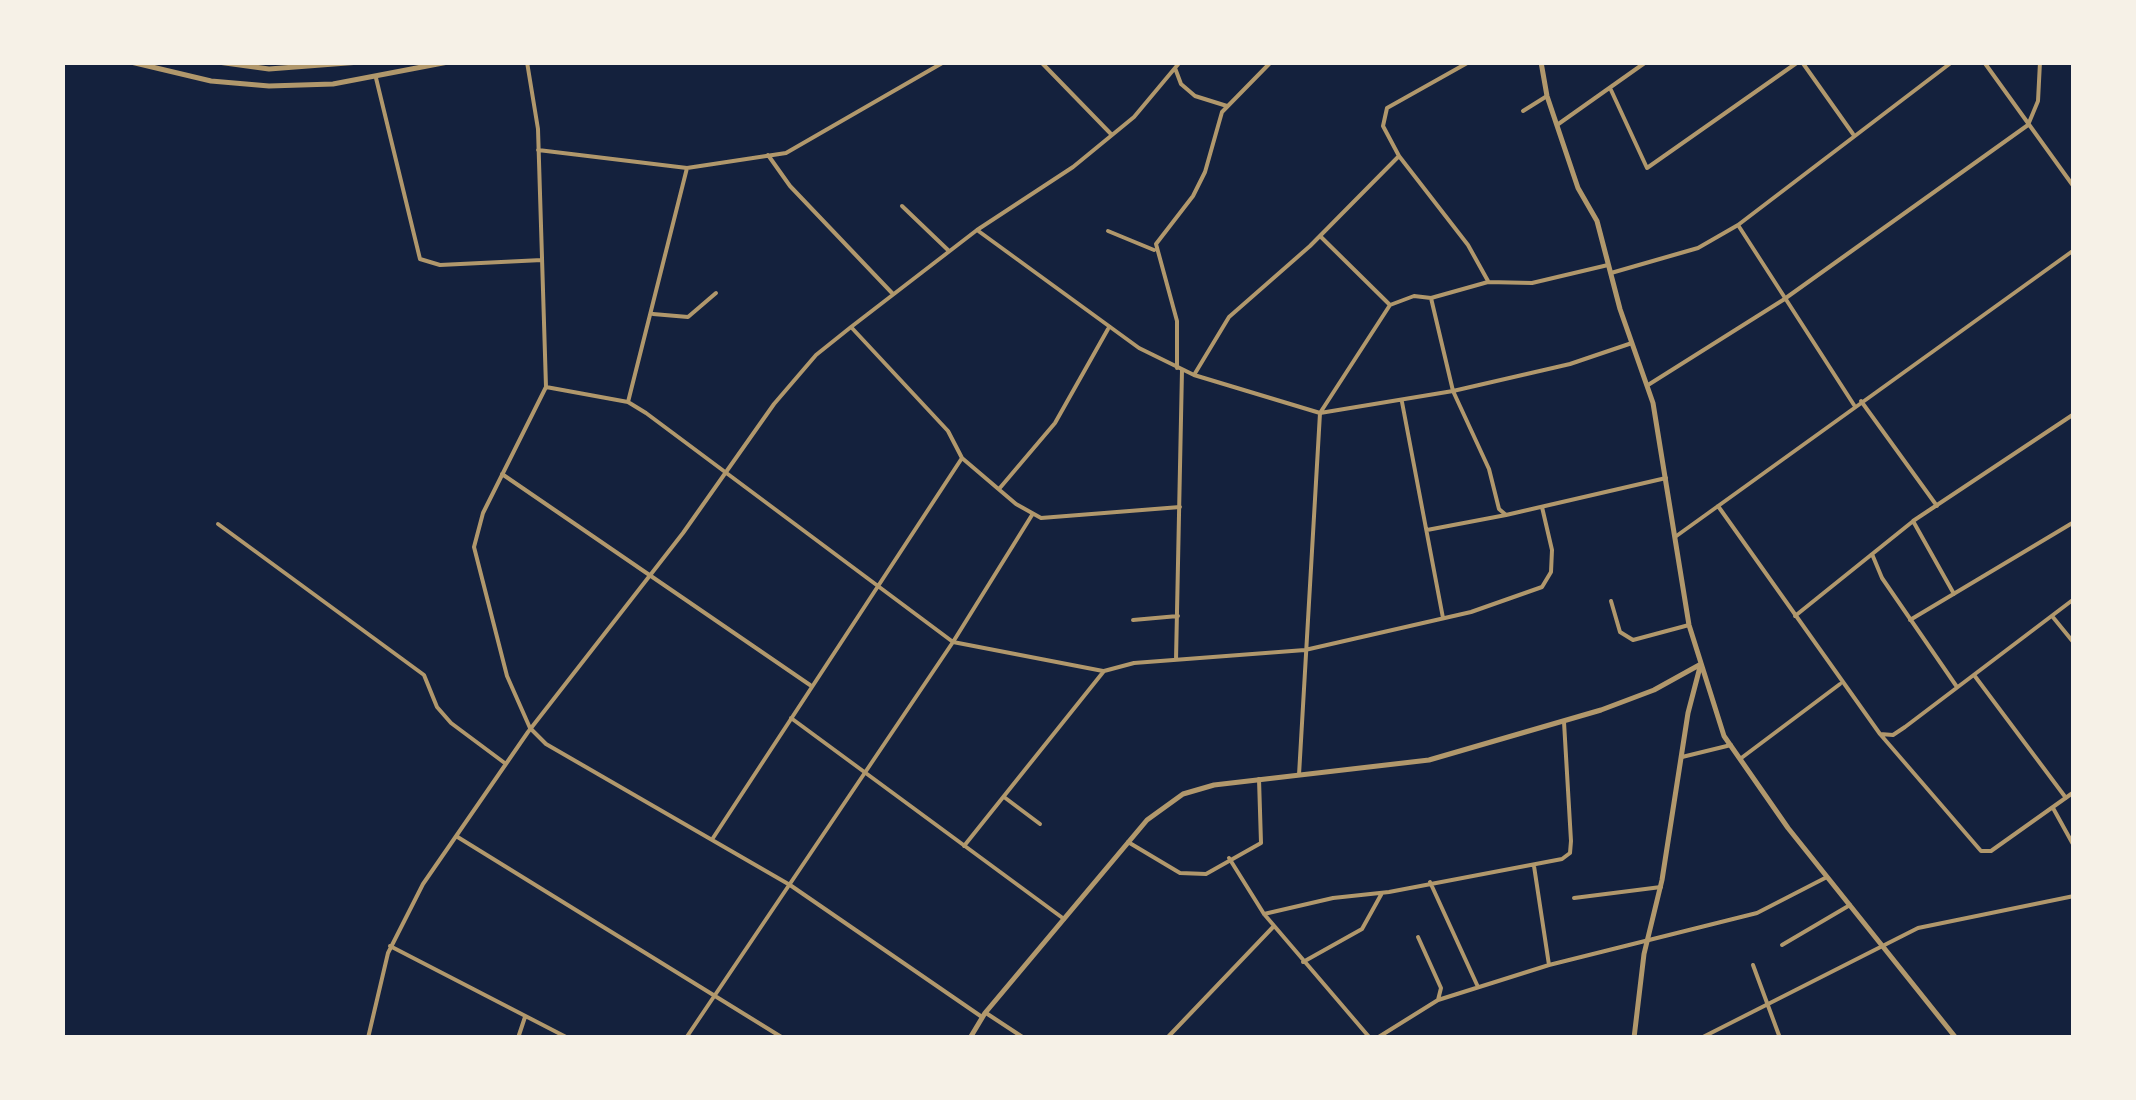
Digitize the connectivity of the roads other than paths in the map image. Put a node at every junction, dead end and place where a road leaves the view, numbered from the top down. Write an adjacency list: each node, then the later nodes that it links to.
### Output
1 (132, 62): 20 (street)
2 (218, 62): 3 (street)
3 (360, 62)
4 (448, 62): 20 (street)
5 (527, 62): 29 (street)
6 (944, 62): 30 (street)
7 (1041, 62): 28 (street)
8 (1180, 62): 18 (street)
9 (1271, 62): 23 (street)
10 (1448, 62): 19 (street)
11 (1469, 62): 19 (street)
12 (1541, 62): 22 (street)
13 (1646, 62): 21 (street)
14 (1800, 62): 21 (street); 27 (street)
15 (1952, 62): 27 (street)
16 (1984, 62): 26 (street)
17 (2040, 62): 26 (street)
18 (1175, 68): 23 (street); 28 (street)
19 (1451, 71): 31 (street)
20 (376, 78): 42 (street)
21 (1611, 90): 25 (street)
22 (1547, 96): 24 (street); 25 (street)
23 (1226, 106): 39 (street)
24 (1523, 112)
25 (1556, 125): 43 (street)
26 (2028, 126): 33 (street); 49 (street)
27 (1853, 134): 35 (street)
28 (1111, 135): 36 (street)
29 (538, 150): 32 (street); 42 (street)
30 (768, 155): 32 (street); 47 (street)
31 (1398, 156): 38 (street); 45 (street)
32 (686, 168): 51 (street)
33 (2074, 186)
34 (902, 206): 41 (street)
35 (1738, 225): 44 (street); 49 (street)
36 (976, 230): 41 (street); 53 (street)
37 (1108, 231): 39 (street)
38 (1320, 236): 50 (street); 56 (street)
39 (1154, 250): 55 (street)
40 (2074, 250): 60 (street)
41 (948, 251): 47 (street)
42 (543, 260): 58 (street)
43 (1608, 265): 44 (street); 45 (street)
44 (1611, 273): 54 (street)
45 (1488, 282): 48 (street)
46 (716, 293): 51 (street)
47 (893, 295): 52 (street)
48 (1431, 298): 50 (street); 59 (street)
49 (1783, 300): 57 (street); 63 (street)
50 (1390, 305): 64 (street)
51 (652, 314): 61 (street)
52 (851, 327): 66 (street); 68 (street)
53 (1108, 329): 55 (street); 70 (street)
54 (1632, 343): 57 (street); 59 (street)
55 (1180, 369): 56 (street); 71 (street)
56 (1194, 375): 64 (street)
57 (1647, 386): 69 (street)
58 (546, 387): 61 (street); 67 (street)
59 (1453, 392): 62 (street); 75 (street)
60 (1861, 401): 63 (street); 73 (street)
61 (628, 402): 68 (street)
62 (1402, 402): 64 (street); 80 (street)
63 (1854, 406): 72 (street)
64 (1320, 414): 97 (street)
65 (2074, 414): 73 (street)
66 (962, 458): 70 (street); 84 (street)
67 (502, 474): 83 (street); 107 (street)
68 (722, 474): 83 (street); 84 (street)
69 (1666, 478): 74 (street); 81 (street)
70 (999, 489): 76 (street)
71 (1180, 506): 76 (street); 88 (street)
72 (1718, 506): 81 (street); 89 (street)
73 (1937, 506): 77 (street)
74 (1542, 508): 75 (street); 91 (street)
75 (1506, 514): 80 (street)
76 (1032, 516): 95 (street)
77 (1913, 521): 82 (street); 85 (street)
78 (2074, 522): 85 (street)
79 (218, 524): 112 (street)
80 (1426, 530): 91 (street)
81 (1676, 538): 94 (street)
82 (1872, 554): 89 (street); 93 (street)
83 (652, 574): 103 (street); 107 (street)
84 (875, 586): 95 (street); 103 (street)
85 (1954, 594): 93 (street)
86 (2074, 599): 90 (street)
87 (1610, 601): 94 (street)
88 (1178, 616): 92 (street); 98 (street)
89 (1794, 616): 102 (street)
90 (2052, 616): 96 (street); 101 (street)
91 (1443, 618): 97 (street)
92 (1133, 620)
93 (1910, 620): 104 (street)
94 (1689, 625): 99 (street)
95 (953, 642): 100 (street); 113 (street)
96 (2074, 643)
97 (1305, 650): 98 (street); 114 (street)
98 (1176, 660): 100 (street)
99 (1701, 664): 106 (street); 109 (street); 110 (street)
100 (1104, 671): 117 (street)
101 (1974, 675): 104 (street); 118 (street)
102 (1841, 683): 108 (street); 111 (street)
103 (810, 685): 105 (street)
104 (1958, 688): 108 (street)
105 (792, 718): 113 (street); 122 (street)
106 (1564, 720): 114 (street); 127 (street)
107 (530, 728): 112 (street); 122 (street)
108 (1880, 734): 119 (street)
109 (1730, 745): 110 (street); 111 (street)
110 (1682, 757): 131 (street)
111 (1740, 760): 128 (street)
112 (506, 764): 121 (street)
113 (866, 774): 124 (street); 130 (street)
114 (1299, 775): 115 (street)
115 (1259, 780): 123 (street); 126 (street)
116 (2074, 792): 118 (street)
117 (1004, 797): 120 (street); 124 (street)
118 (2066, 798): 119 (street)
119 (2053, 808): 125 (street)
120 (1040, 824)
121 (456, 836): 142 (street); 148 (street)
122 (714, 838): 130 (street)
123 (1128, 842): 126 (street); 137 (street)
124 (964, 846): 137 (street)
125 (2074, 846)
126 (1229, 858): 136 (street)
127 (1534, 866): 129 (street); 145 (street)
128 (1827, 877): 135 (street); 140 (street)
129 (1430, 882): 132 (street); 147 (street)
130 (790, 885): 148 (street); 151 (street)
131 (1661, 887): 134 (street); 140 (street)
132 (1382, 893): 136 (street); 144 (street)
133 (2074, 896): 143 (street)
134 (1574, 898)
135 (1850, 905): 141 (street); 143 (street)
136 (1264, 914): 138 (street)
137 (1064, 918): 151 (street)
138 (1274, 926): 144 (street); 160 (street)
139 (1418, 936): 149 (street)
140 (1648, 943): 145 (street); 163 (street)
141 (1782, 944)
142 (390, 946): 152 (street); 153 (street)
143 (1884, 948): 150 (street); 166 (street)
144 (1303, 962): 161 (street)
145 (1550, 965): 147 (street)
146 (1754, 965): 150 (street)
147 (1478, 988): 149 (street)
148 (714, 995): 156 (street); 157 (street)
149 (1438, 1000): 162 (street)
150 (1768, 1006): 164 (street); 165 (street)
151 (984, 1015): 158 (street); 159 (street)
152 (525, 1016): 154 (street); 155 (street)
153 (368, 1038)
154 (518, 1038)
155 (568, 1038)
156 (686, 1038)
157 (783, 1038)
158 (970, 1038)
159 (1024, 1038)
160 (1167, 1038)
161 (1370, 1038)
162 (1377, 1038)
163 (1634, 1038)
164 (1701, 1038)
165 (1780, 1038)
166 (1956, 1038)

